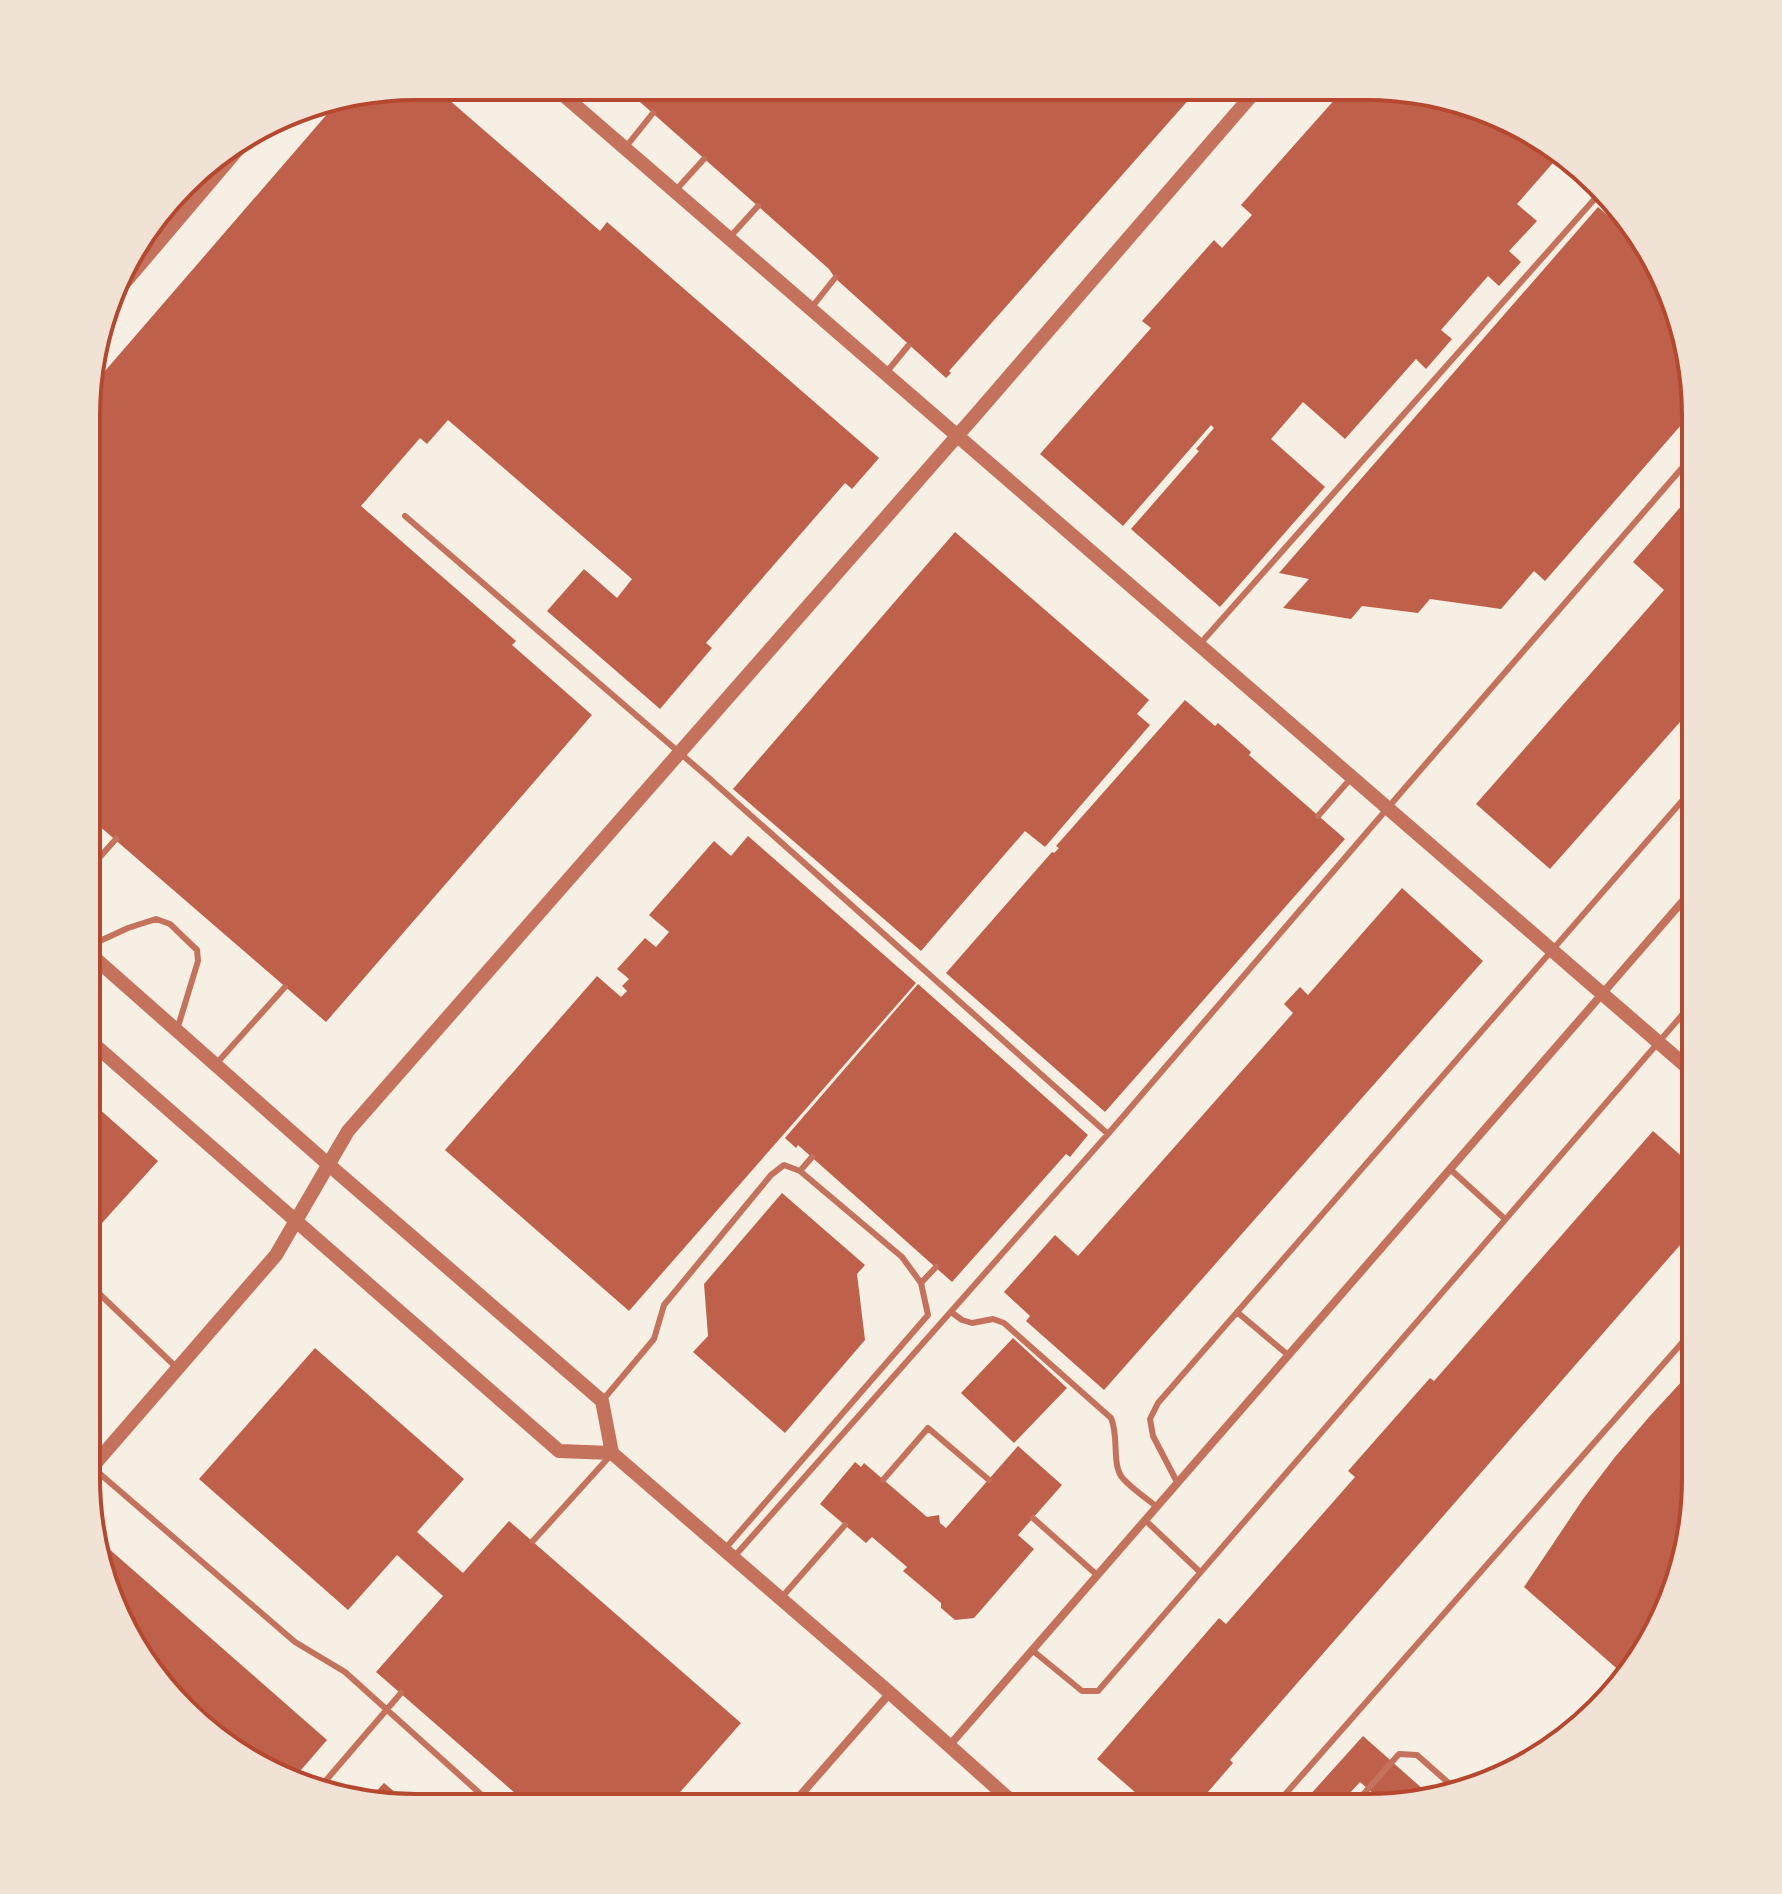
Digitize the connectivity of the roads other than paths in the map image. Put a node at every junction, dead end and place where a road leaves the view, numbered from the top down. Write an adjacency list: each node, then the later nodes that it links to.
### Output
1 (570, 100): 4 (street)
2 (1248, 100): 16 (street)
3 (653, 113): 4 (lane)
4 (625, 148): 7 (street)
5 (704, 159): 7 (lane)
6 (225, 164): 11 (street)
7 (675, 191): 10 (street)
8 (1595, 199): 19 (lane)
9 (758, 206): 10 (lane)
10 (729, 238): 13 (street)
11 (137, 268)
12 (835, 278): 13 (lane)
13 (809, 309): 15 (street)
14 (908, 346): 15 (lane)
15 (885, 374): 16 (street)
16 (957, 436): 19 (street); 20 (street)
17 (1682, 468): 23 (lane)
18 (405, 516): 20 (lane)
19 (1199, 645): 21 (street)
20 (681, 753): 39 (lane); 41 (street)
21 (1352, 777): 23 (street); 24 (lane)
22 (1682, 801): 29 (lane)
23 (1388, 808): 29 (street); 39 (lane)
24 (1318, 816)
25 (116, 839): 26 (lane)
26 (100, 857)
27 (1682, 902): 32 (street)
28 (100, 941): 34 (lane)
29 (1552, 951): 32 (street); 50 (lane)
30 (100, 963): 34 (street)
31 (285, 987): 38 (lane)
32 (1602, 994): 35 (street); 42 (street)
33 (1682, 1015): 35 (lane)
34 (177, 1030): 38 (street)
35 (1658, 1042): 37 (street); 44 (lane)
36 (100, 1050): 45 (street)
37 (1682, 1063)
38 (216, 1064): 41 (street)
39 (1108, 1134): 49 (lane)
40 (812, 1157): 43 (lane)
41 (329, 1165): 45 (street); 54 (street)
42 (1450, 1169): 44 (lane); 52 (street)
43 (800, 1171): 47 (lane); 54 (lane)
44 (1505, 1219): 67 (lane)
45 (295, 1222): 53 (street); 55 (street)
46 (936, 1267): 47 (lane)
47 (921, 1283): 66 (lane)
48 (100, 1294): 53 (lane)
49 (951, 1312): 61 (lane); 66 (lane)
50 (1237, 1312): 52 (lane); 60 (lane)
51 (1682, 1343): 80 (lane)
52 (1288, 1355): 60 (street)
53 (178, 1369): 56 (street)
54 (602, 1401): 55 (street)
55 (612, 1453): 65 (lane); 66 (street)
56 (100, 1459)
57 (100, 1478): 73 (lane)
58 (883, 1480): 59 (lane)
59 (989, 1480)
60 (1177, 1482): 61 (street)
61 (1156, 1506): 63 (street)
62 (1033, 1518): 68 (lane)
63 (1145, 1520): 67 (lane); 68 (street)
64 (845, 1525): 69 (lane)
65 (533, 1541)
66 (729, 1554): 69 (street)
67 (1200, 1572): 70 (lane)
68 (1097, 1575): 70 (street)
69 (781, 1598): 72 (street)
70 (1032, 1650): 74 (street)
71 (401, 1693): 73 (lane)
72 (890, 1693): 74 (street); 78 (street)
73 (387, 1709): 75 (lane); 77 (lane)
74 (949, 1746): 79 (street)
75 (326, 1780)
76 (1448, 1783): 81 (lane)
77 (481, 1794)
78 (801, 1794)
79 (1003, 1794)
80 (1285, 1794)
81 (1364, 1794)

